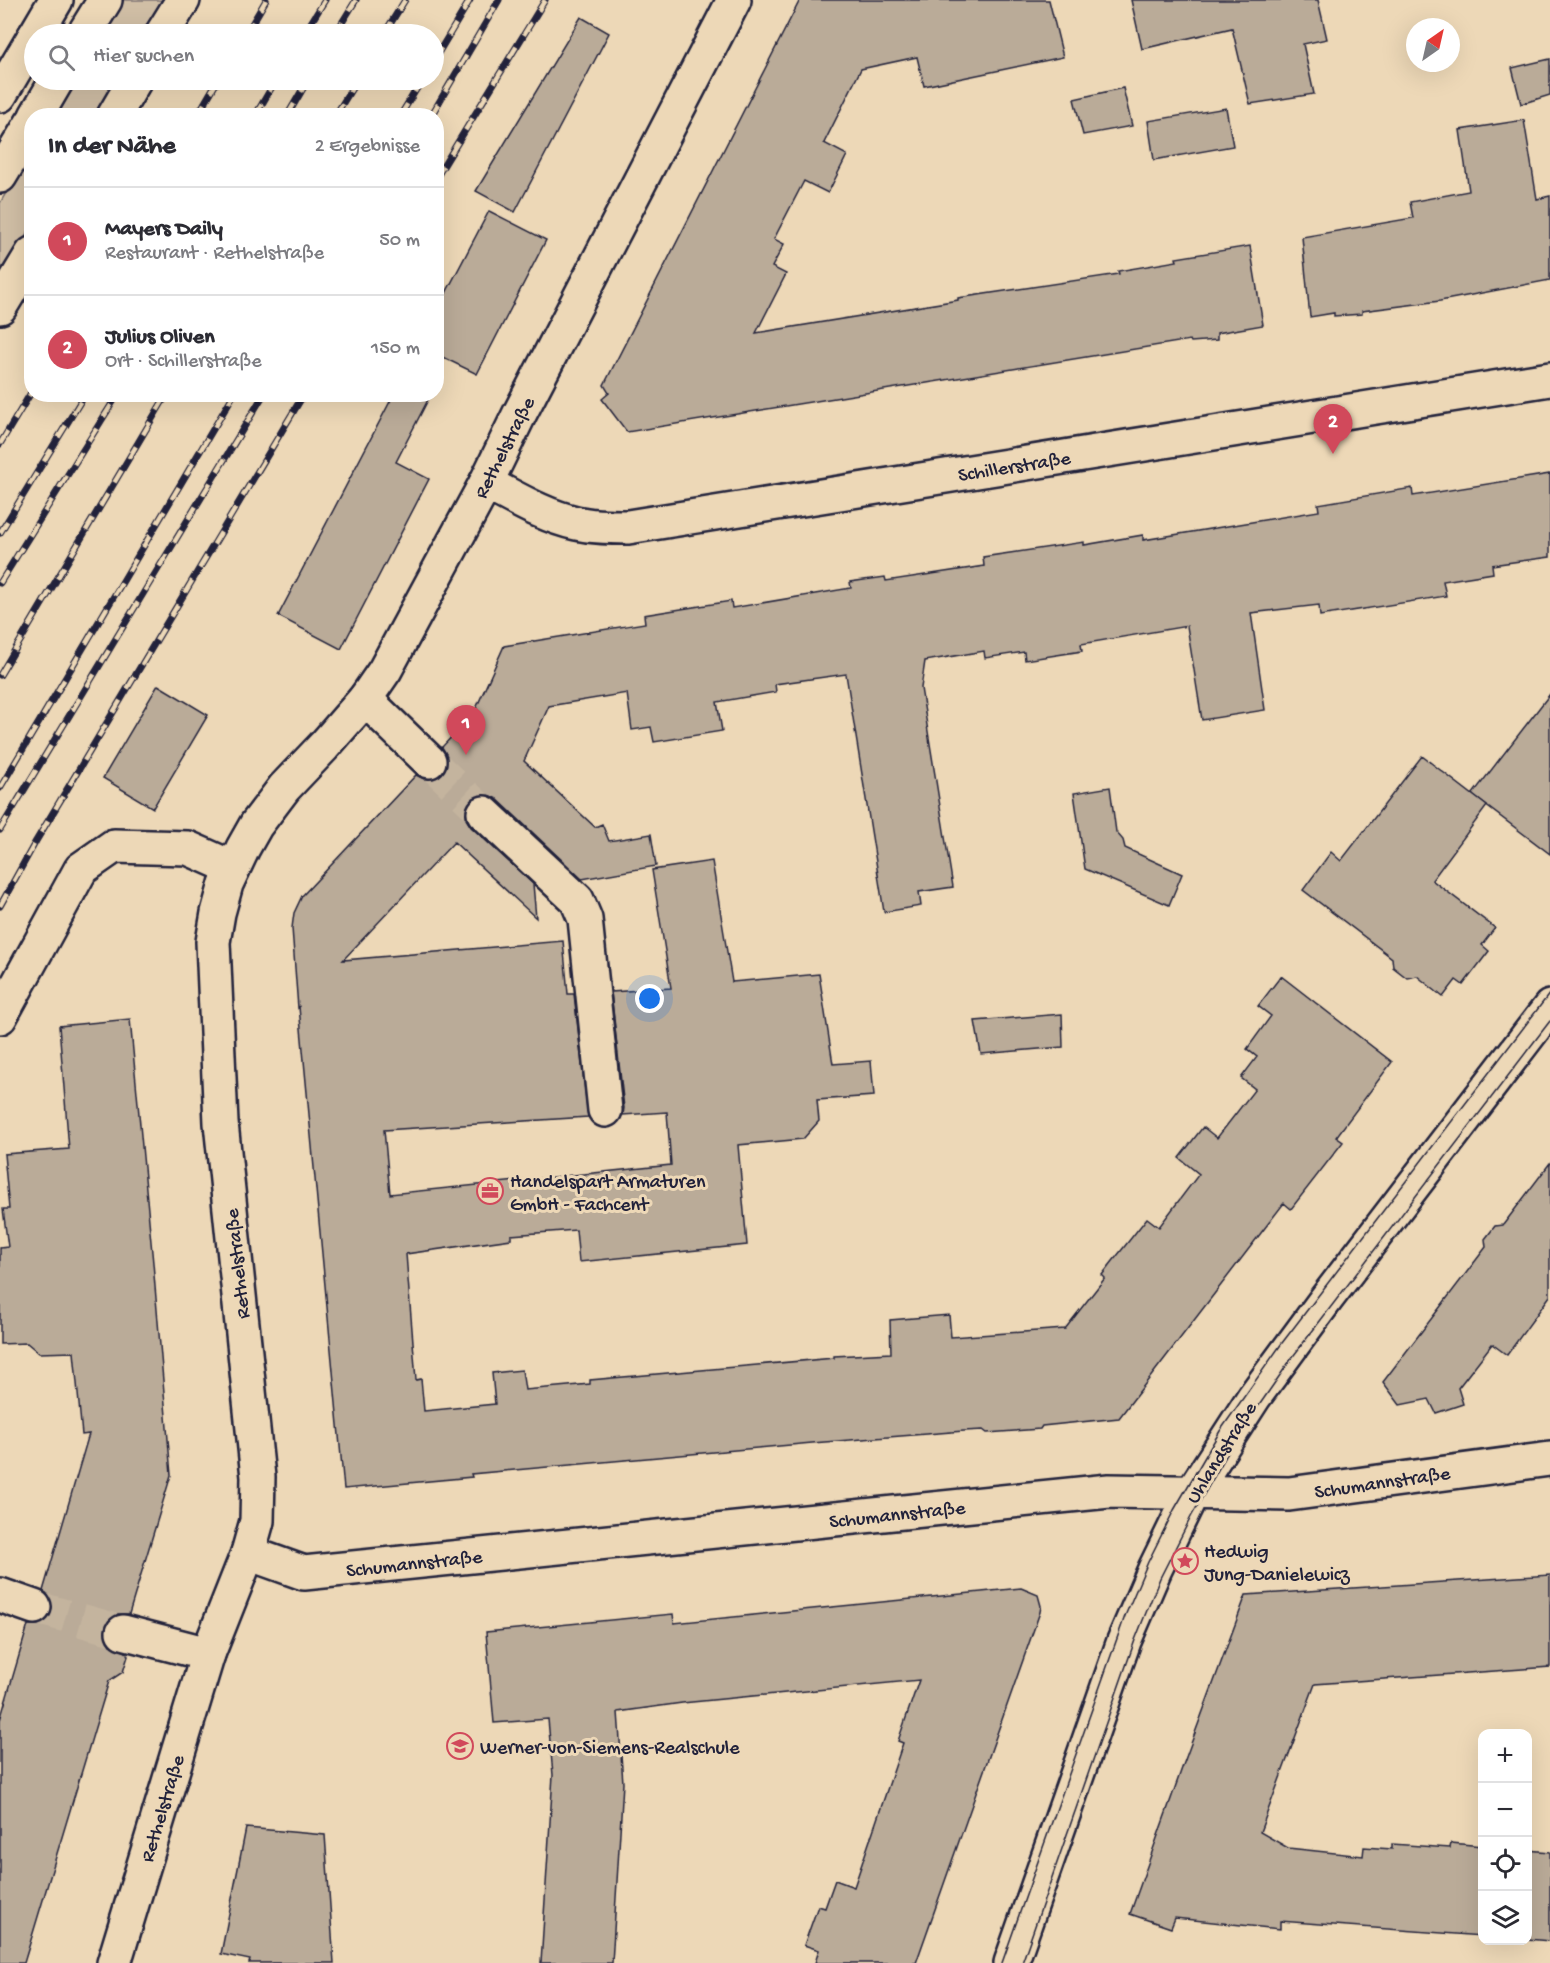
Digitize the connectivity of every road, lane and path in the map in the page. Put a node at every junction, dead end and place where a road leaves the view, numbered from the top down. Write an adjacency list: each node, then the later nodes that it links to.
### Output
1 (56, 0): 5 (street)
2 (105, 0): 6 (street)
3 (183, 0): 7 (street)
4 (734, 0): 19 (street, Rethelstraße)
5 (42, 24)
6 (90, 24)
7 (168, 24)
8 (24, 54): 11 (street)
9 (51, 90): 12 (street)
10 (129, 90): 13 (street)
11 (0, 94)
12 (41, 108)
13 (119, 108)
14 (24, 136): 15 (street)
15 (0, 176)
16 (24, 267): 17 (street)
17 (0, 307)
18 (1550, 379): 19 (street, Schillerstraße)
19 (486, 483): 20 (street, Rethelstraße)
20 (365, 699): 21 (street); 23 (street, Rethelstraße)
21 (429, 761)
22 (484, 813): 26 (street)
23 (233, 868): 25 (street); 29 (street, Rethelstraße)
24 (1550, 1007): 28 (street, Uhlandstraße)
25 (0, 1017)
26 (605, 1110)
27 (1550, 1458): 28 (street, Schumannstraße)
28 (1192, 1493): 29 (street, Schumannstraße); 35 (street, Uhlandstraße)
29 (248, 1553): 33 (street, Rethelstraße)
30 (0, 1594): 31 (street)
31 (34, 1606)
32 (123, 1632): 33 (street)
33 (208, 1653): 34 (street, Rethelstraße)
34 (114, 1963)
35 (1011, 1963)

